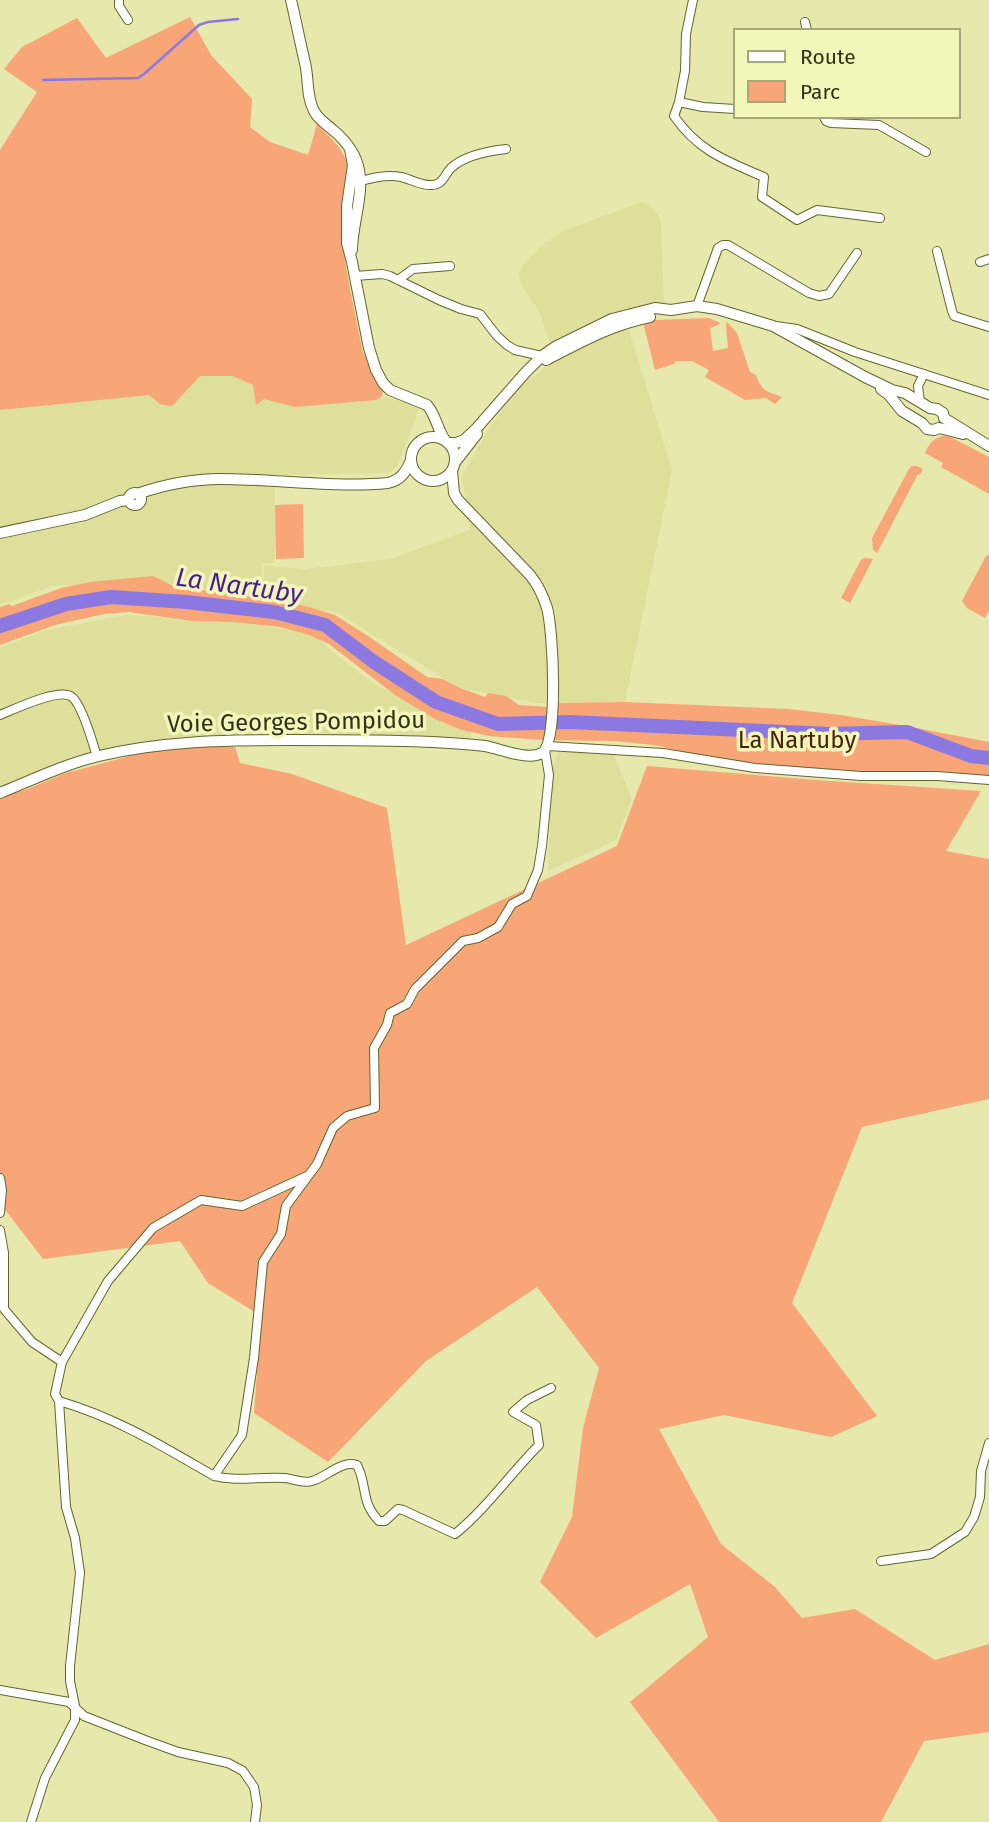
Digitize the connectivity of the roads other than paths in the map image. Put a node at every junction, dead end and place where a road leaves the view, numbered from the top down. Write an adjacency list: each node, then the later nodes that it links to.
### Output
1 (119, 0): 4 (street)
2 (292, 0): 10 (main road)
3 (693, 0): 5 (street)
4 (128, 20)
5 (679, 102): 6 (street); 11 (street)
6 (734, 109)
7 (825, 119): 9 (street)
8 (506, 149): 10 (street)
9 (926, 152)
10 (355, 182): 15 (main road)
11 (880, 218)
12 (937, 251): 19 (street)
13 (857, 253): 17 (street)
14 (450, 266): 16 (street)
15 (355, 276): 16 (street); 31 (main road)
16 (398, 279): 21 (street)
17 (697, 306): 18 (main road); 20 (main road)
18 (773, 326): 22 (street); 23 (main road)
19 (989, 327)
20 (589, 334): 21 (main road); 24 (main road)
21 (542, 356): 24 (main road)
22 (924, 374): 25 (street); 27 (street)
23 (865, 377): 26 (main road); 29 (main road)
24 (518, 380): 32 (main road)
25 (918, 386): 26 (street); 28 (street)
26 (905, 393): 28 (main road); 29 (main road)
27 (988, 393)
28 (920, 401): 30 (main road)
29 (896, 403): 33 (main road)
30 (930, 408): 33 (main road); 34 (main road)
31 (433, 414): 35 (main road); 36 (main road)
32 (483, 423): 36 (main road); 39 (main road)
33 (922, 423): 34 (main road)
34 (942, 423): 37 (main road)
35 (425, 438): 36 (main road); 38 (main road)
36 (447, 442): 39 (main road)
37 (989, 446)
38 (411, 460): 40 (main road); 42 (main road)
39 (454, 466): 40 (main road); 41 (main road)
40 (434, 482): 41 (main road)
41 (454, 494): 44 (main road)
42 (0, 533)
43 (0, 715): 45 (street)
44 (547, 746): 45 (main road, Voie Georges Pompidou); 46 (street); 48 (street)
45 (97, 757): 47 (main road, Voie Georges Pompidou)
46 (989, 780)
47 (0, 793)
48 (310, 1175): 52 (street); 56 (street)
49 (0, 1178): 50 (street)
50 (0, 1213)
51 (0, 1230): 52 (street)
52 (62, 1362): 54 (street)
53 (551, 1388): 56 (street)
54 (59, 1401): 56 (street); 59 (street)
55 (989, 1443): 57 (street)
56 (214, 1476)
57 (881, 1561)
58 (0, 1690): 59 (street)
59 (75, 1706): 60 (street); 61 (street)
60 (31, 1822)
61 (255, 1822)

